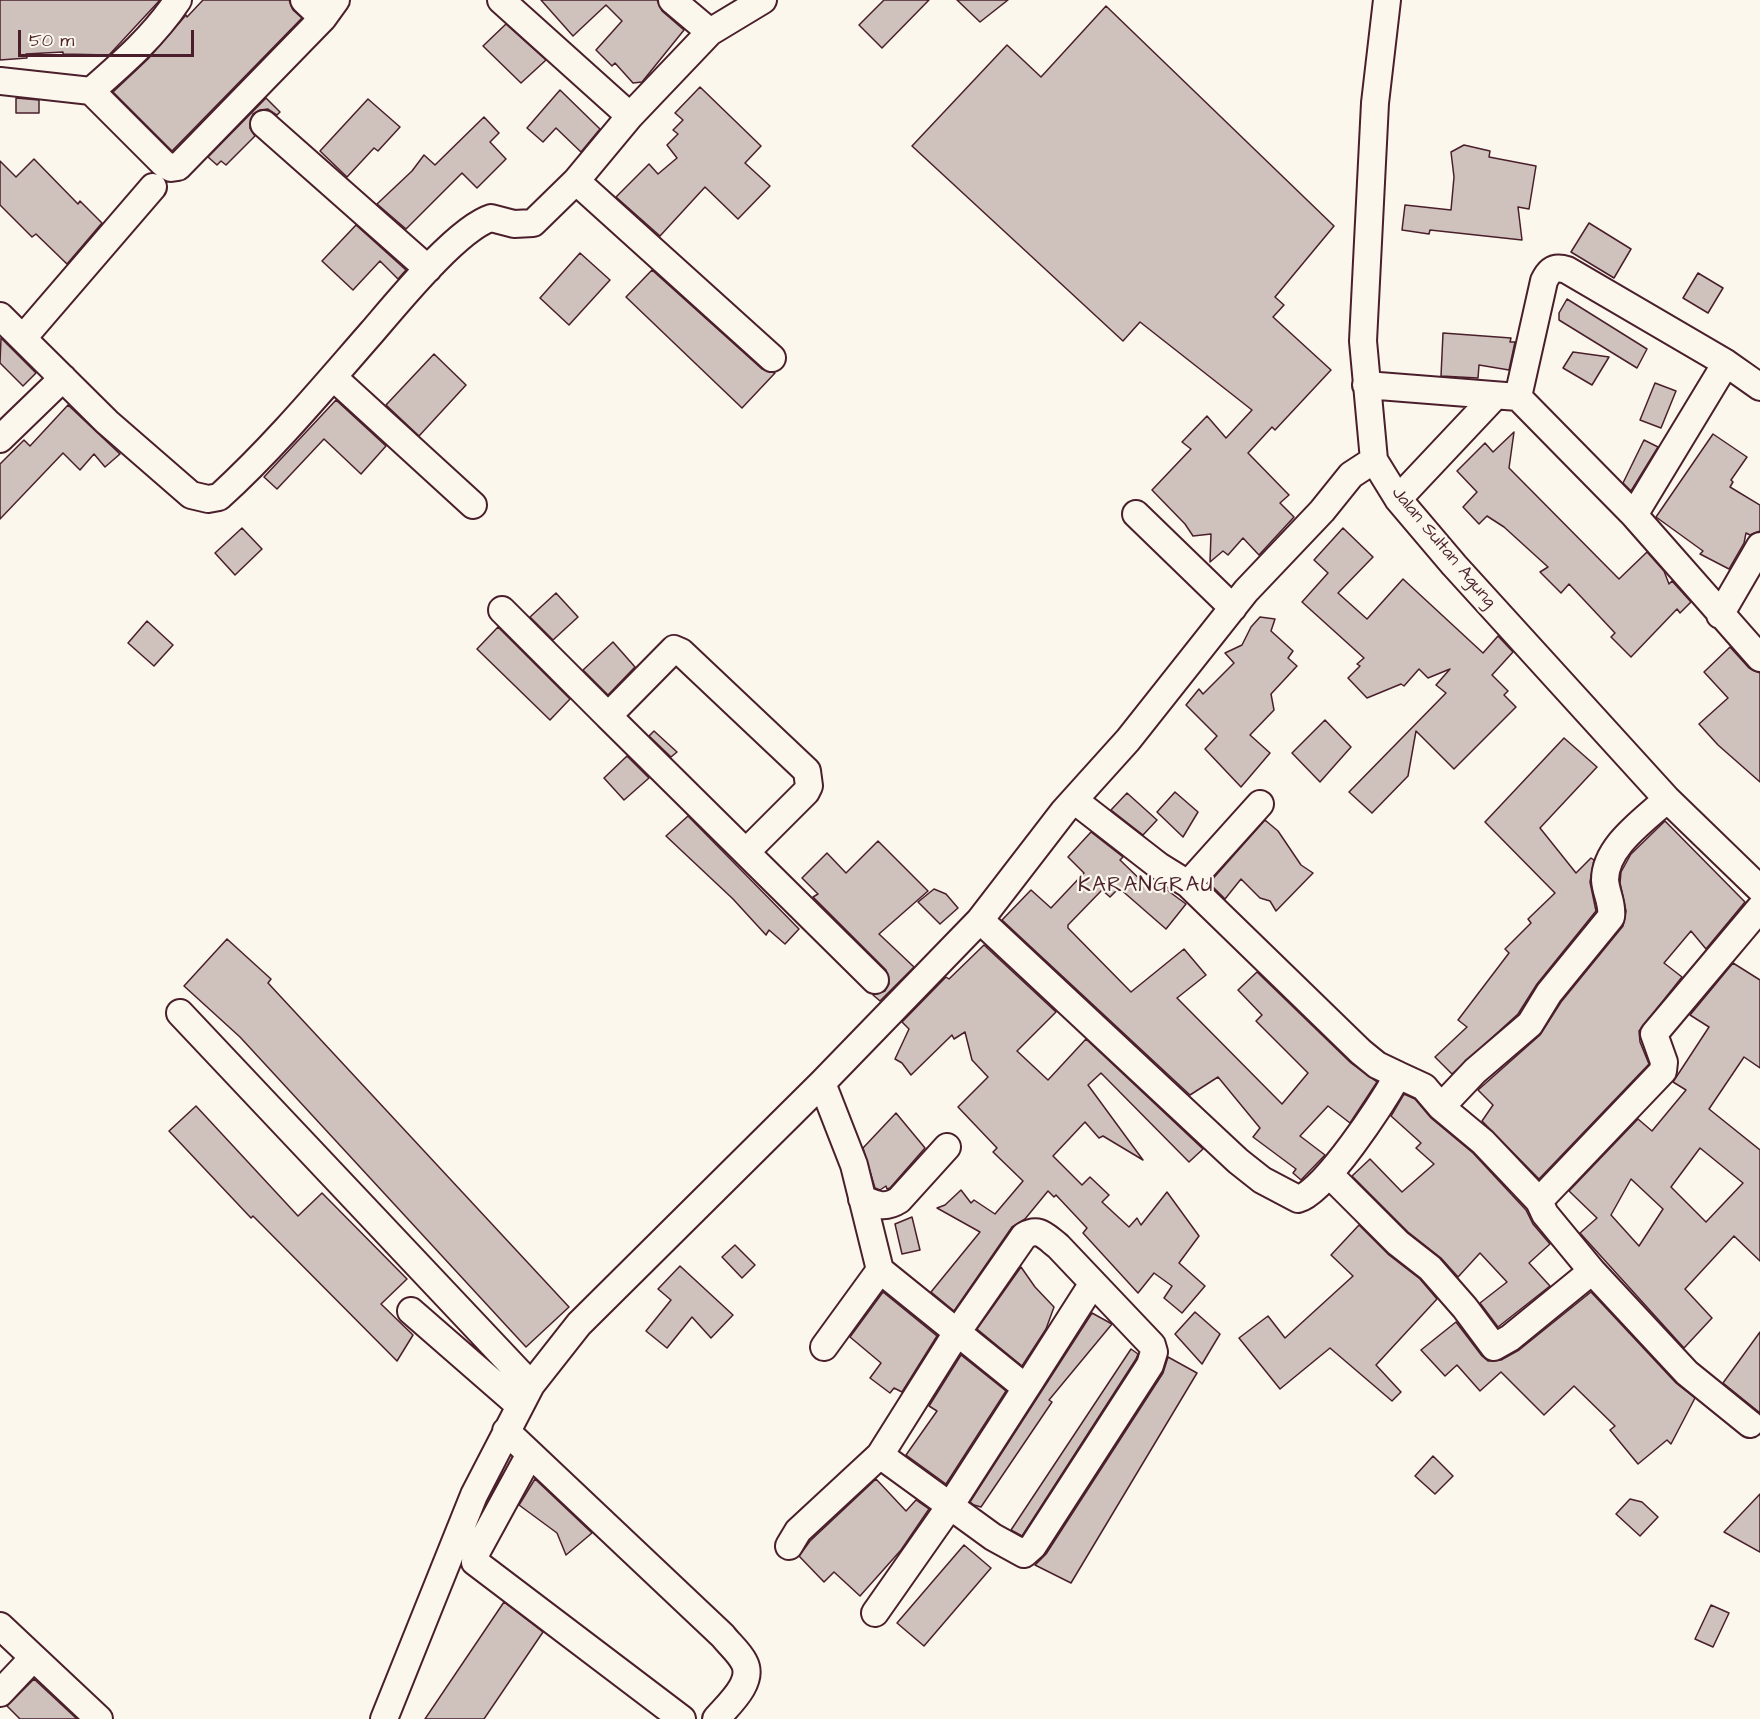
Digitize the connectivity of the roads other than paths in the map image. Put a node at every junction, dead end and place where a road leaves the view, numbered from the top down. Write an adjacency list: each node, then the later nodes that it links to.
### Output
1 (178, 0): 10 (street)
2 (304, 0): 7 (street)
3 (501, 0): 11 (street)
4 (672, 0): 8 (street)
5 (763, 0): 8 (street)
6 (1387, 0): 22 (street, Jalan Sultan Agung)
7 (330, 9): 10 (street)
8 (710, 32): 11 (street)
9 (0, 81): 10 (street)
10 (91, 91)
11 (630, 116): 13 (street)
12 (264, 124): 15 (street)
13 (576, 181): 15 (street); 18 (street)
14 (153, 187): 17 (street)
15 (428, 269): 20 (street)
16 (0, 316): 17 (street)
17 (22, 338): 21 (street)
18 (772, 358)
19 (1726, 363): 23 (street); 24 (street); 30 (street)
20 (333, 377): 21 (street); 28 (street)
21 (63, 378): 25 (street)
22 (1366, 385): 24 (street); 26 (street, Jalan Sultan Agung)
23 (1760, 387)
24 (1507, 397): 27 (street); 30 (street)
25 (0, 439)
26 (1374, 460): 27 (street, Jalan Sultan Agung); 32 (street)
27 (1398, 499): 37 (street, Jalan Sultan Agung)
28 (473, 505)
29 (1136, 514): 32 (street)
30 (1634, 515): 34 (street)
31 (1760, 546): 34 (street)
32 (1233, 608): 38 (street)
33 (502, 610): 36 (street)
34 (1720, 615): 35 (street)
35 (1760, 658)
36 (608, 717): 40 (street); 40 (street)
37 (1667, 799): 42 (street, Jalan Sultan Agung); 49 (street)
38 (1074, 800): 41 (street); 44 (street)
39 (1260, 804): 41 (street)
40 (747, 851): 45 (street)
41 (1188, 884): 47 (street)
42 (1760, 888)
43 (1760, 908): 53 (street)
44 (980, 920): 45 (street); 51 (street)
45 (886, 992): 48 (street)
46 (180, 1013): 61 (street)
47 (1398, 1075): 49 (street); 51 (street)
48 (822, 1083): 52 (street); 61 (street)
49 (1441, 1107): 53 (street)
50 (947, 1148): 52 (street)
51 (1329, 1174): 55 (street)
52 (862, 1199): 54 (street)
53 (1539, 1201): 55 (street)
54 (880, 1270): 58 (street); 59 (street)
55 (1592, 1271): 62 (street)
56 (1093, 1283): 58 (street); 60 (street); 66 (street)
57 (411, 1311): 61 (street)
58 (958, 1331): 60 (street); 65 (street)
59 (824, 1347)
60 (1026, 1388): 66 (street)
61 (525, 1396): 63 (street)
62 (1750, 1424)
63 (506, 1431): 64 (street); 73 (street)
64 (530, 1454): 74 (street); 75 (street)
65 (880, 1455): 66 (street); 67 (street)
66 (950, 1506): 68 (street)
67 (789, 1546)
68 (875, 1613)
69 (0, 1626): 70 (street)
70 (33, 1658): 71 (street); 72 (street)
71 (0, 1693)
72 (99, 1719)
73 (384, 1719)
74 (682, 1719)
75 (716, 1719)

